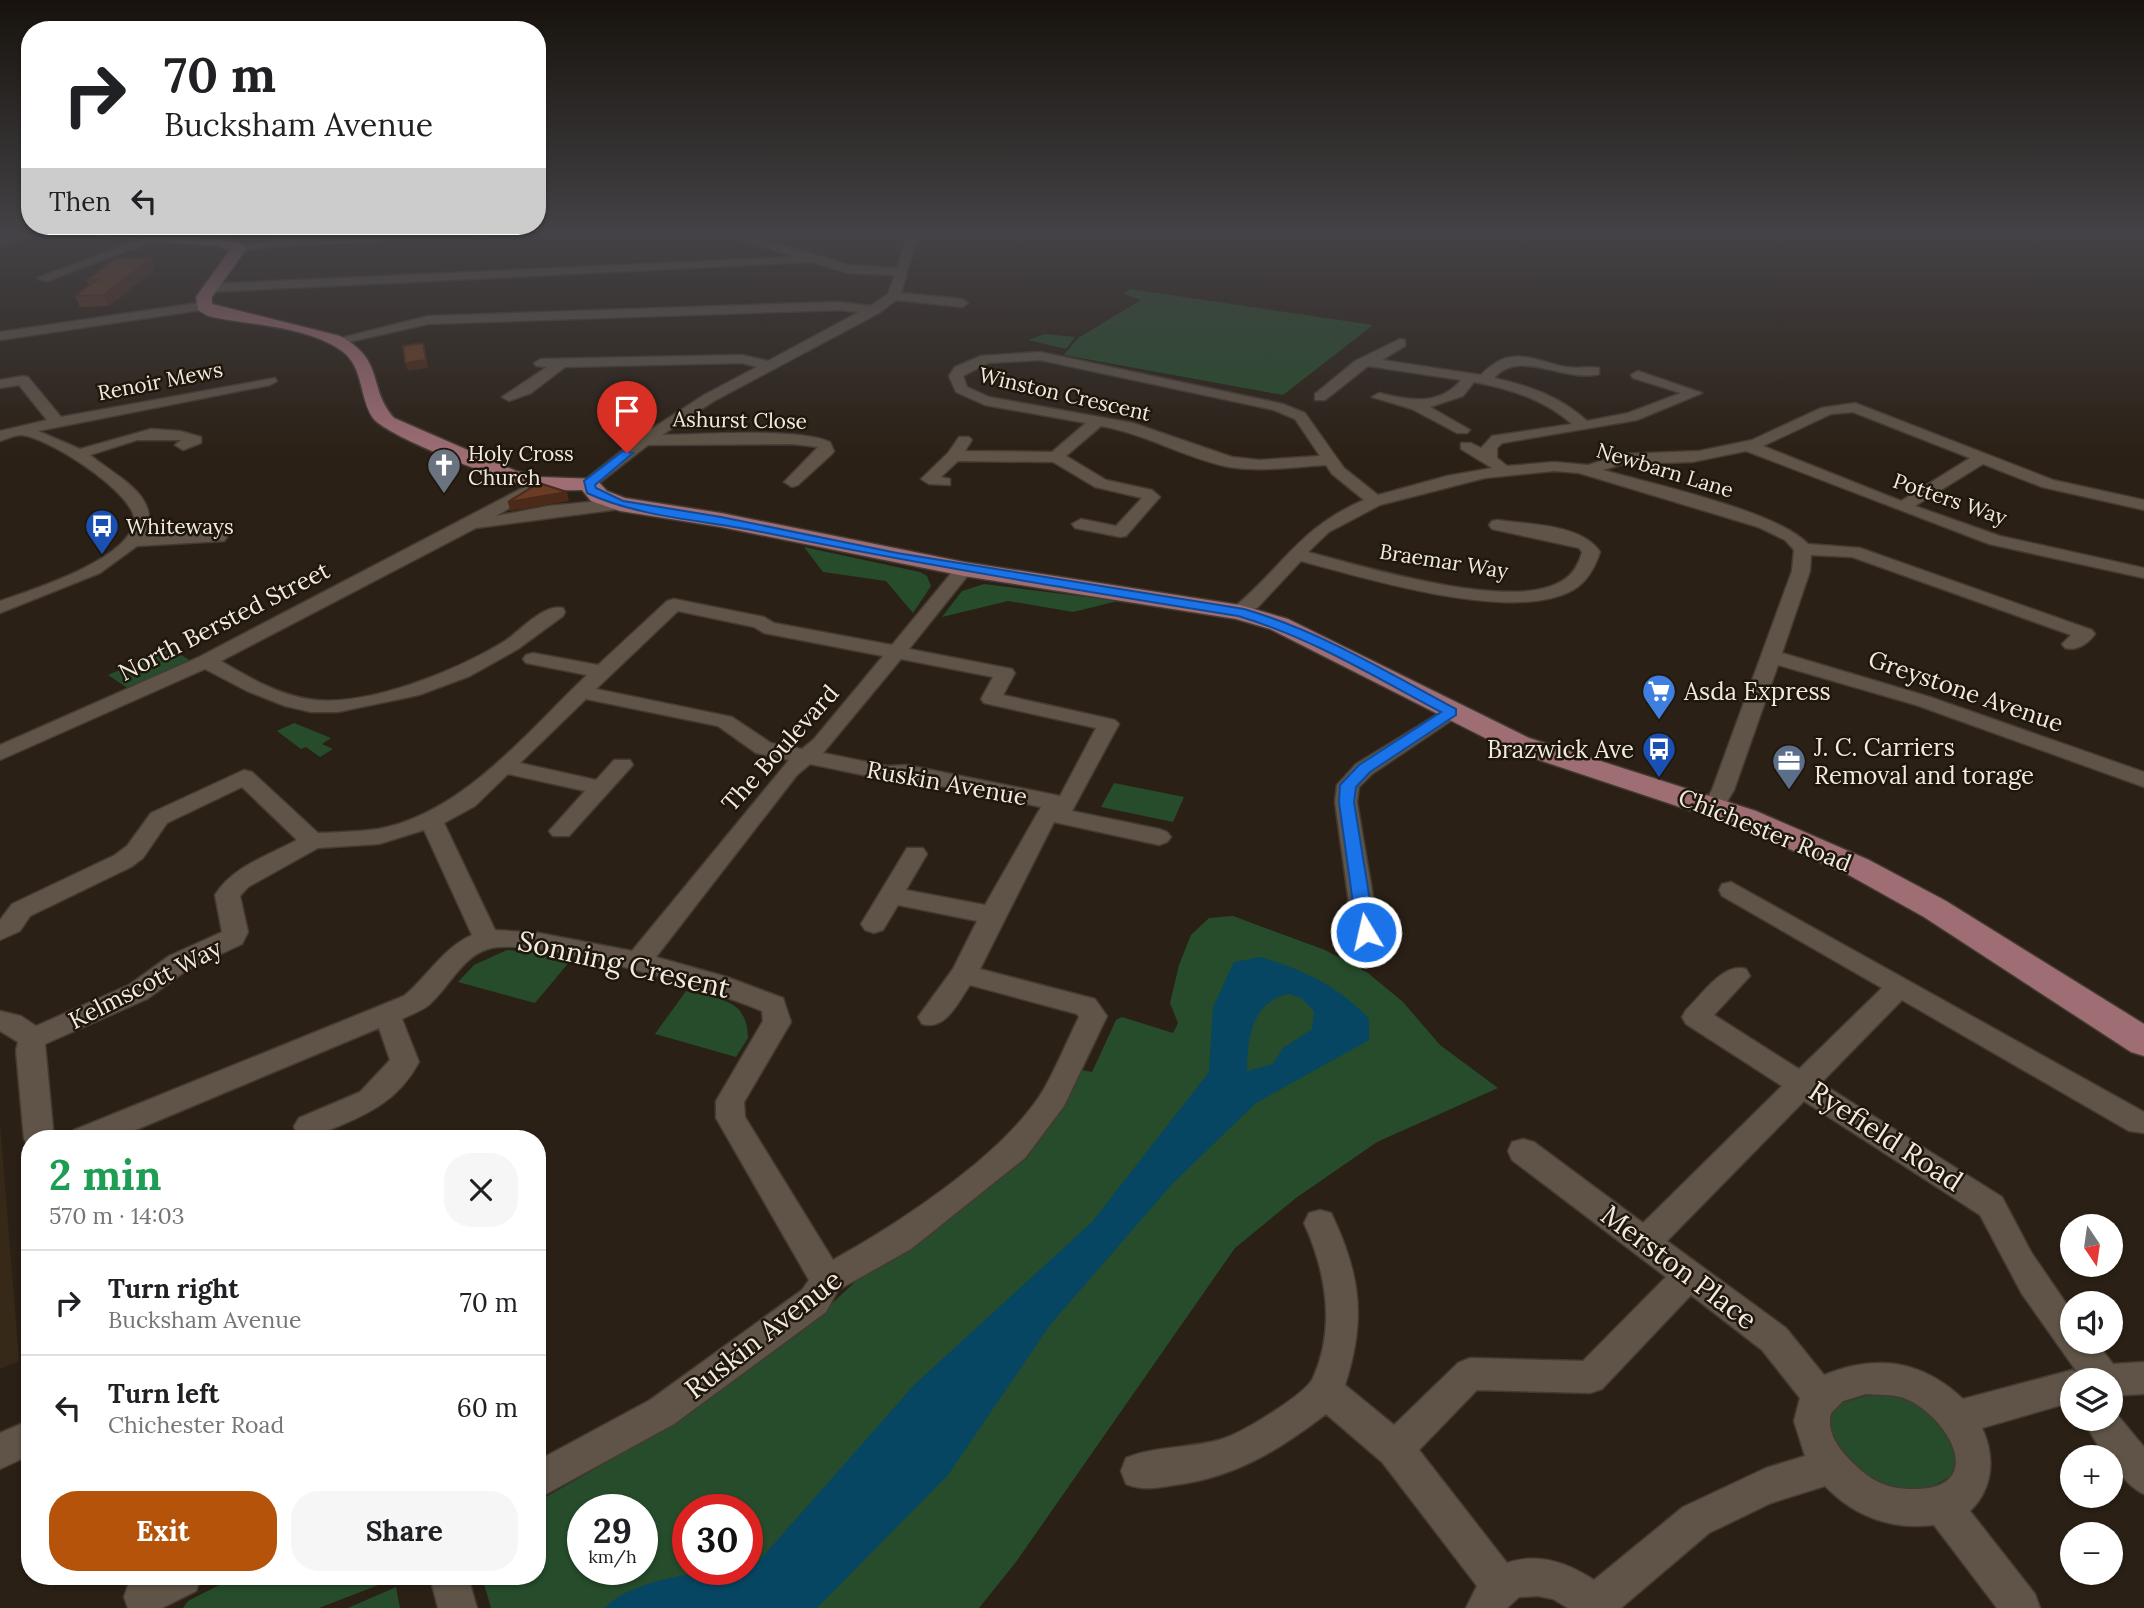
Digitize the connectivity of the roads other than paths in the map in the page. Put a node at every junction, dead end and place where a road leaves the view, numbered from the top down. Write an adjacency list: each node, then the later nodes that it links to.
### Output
1 (190, 308): 7 (street)
2 (207, 308): 8 (main road)
3 (779, 308): 8 (street)
4 (857, 308): 6 (street)
5 (877, 308): 6 (street)
6 (874, 310): 13 (street)
7 (0, 336)
8 (336, 341): 43 (main road)
9 (1400, 344): 10 (street)
10 (1370, 362): 16 (street); 20 (street)
11 (541, 363): 12 (street)
12 (561, 363): 13 (street); 19 (street)
13 (768, 365): 28 (street)
14 (1594, 371): 16 (street)
15 (1638, 374): 25 (street)
16 (1477, 379): 22 (street); 25 (street)
17 (270, 381): 24 (street, Renoir Mews)
18 (0, 384): 24 (street)
19 (509, 397)
20 (1320, 397)
21 (1379, 397): 22 (street)
22 (1418, 406): 35 (street)
23 (1098, 421): 34 (street); 37 (street, Winston Crescent); 37 (street, Winston Crescent)
24 (57, 422): 26 (street, Renoir Mews)
25 (1581, 427): 35 (street)
26 (22, 430): 27 (street, Renoir Mews); 32 (street)
27 (0, 436)
28 (644, 440): 41 (street, Ashurst Close); 44 (street)
29 (964, 440): 33 (street)
30 (183, 445): 32 (street)
31 (1748, 446): 36 (street); 39 (street); 48 (street, Potters Way)
32 (79, 454): 53 (street)
33 (954, 456): 34 (street); 42 (street)
34 (1056, 457): 49 (street)
35 (1490, 457): 38 (street)
36 (1980, 459): 40 (street); 48 (street)
37 (1329, 460): 45 (street, Winston Crescent)
38 (1504, 470): 39 (street, Newbarn Lane); 45 (street, Newbarn Lane)
39 (1590, 471): 54 (street, Newbarn Lane)
40 (2013, 471): 47 (street, Potters Way)
41 (792, 482)
42 (944, 482)
43 (540, 483): 44 (main road); 51 (street, North Bersted Street)
44 (589, 484): 46 (main road, Chichester Road)
45 (1375, 501): 55 (street, Newbarn Lane)
46 (621, 504): 51 (street, North Bersted Street); 56 (main road, Chichester Road)
47 (2144, 505)
48 (1902, 507): 57 (street, Potters Way)
49 (1081, 524)
50 (1498, 525): 55 (street, Braemar Way)
51 (467, 526): 65 (street, North Bersted Street)
52 (218, 537): 53 (street)
53 (135, 541): 58 (street)
54 (1803, 548): 61 (street); 63 (street)
55 (1296, 554): 60 (street, Newbarn Lane)
56 (964, 569): 60 (main road, Chichester Road); 62 (street, The Boulevard)
57 (2144, 573)
58 (0, 607)
59 (556, 612): 65 (street)
60 (1240, 612): 68 (main road, Chichester Road)
61 (2072, 644)
62 (897, 652): 66 (street, Kelmscott Way); 70 (street, The Boulevard); 76 (street)
63 (1769, 656): 73 (street, Greystone Avenue); 75 (street)
64 (533, 659): 66 (street)
65 (206, 662): 69 (street, North Bersted Street)
66 (602, 672): 67 (street, Kelmscott Way)
67 (583, 692): 70 (street, Ruskin Avenue); 72 (street, Kelmscott Way)
68 (1451, 712): 75 (main road, Chichester Road); 87 (street)
69 (0, 753)
70 (806, 758): 76 (street, Ruskin Avenue); 89 (street, The Boulevard)
71 (622, 765): 74 (street)
72 (505, 766): 74 (street); 77 (street, Kelmscott Way)
73 (2144, 780)
74 (601, 788): 78 (street)
75 (1713, 807): 97 (main road, Chichester Road)
76 (1057, 809): 79 (street, Ruskin Avenue); 84 (street, Ruskin Avenue)
77 (431, 820): 80 (street, Kelmscott Way); 88 (street)
78 (561, 831)
79 (1159, 837)
80 (313, 841): 86 (street); 96 (street, Kelmscott Way)
81 (915, 854): 82 (street)
82 (891, 895): 84 (street); 85 (street)
83 (1734, 899): 92 (street)
84 (992, 915): 90 (street, Ruskin Avenue)
85 (874, 924)
86 (0, 931)
87 (1366, 932)
88 (486, 939): 89 (street, Sonning Cresent); 93 (street, Sonning Cresent)
89 (637, 963): 107 (street, Sonning Cresent)
90 (964, 974): 94 (street, Ruskin Avenue); 107 (street, Ruskin Avenue)
91 (1737, 976): 98 (street, Ryefield Road)
92 (1900, 986): 98 (street); 99 (street)
93 (387, 1015): 101 (street, Sonning Cresent); 102 (street)
94 (932, 1017)
95 (0, 1021): 96 (street)
96 (33, 1038): 100 (street)
97 (2144, 1042)
98 (1802, 1083): 105 (street); 108 (street, Ryefield Road)
99 (2139, 1123)
100 (38, 1130)
101 (106, 1130)
102 (310, 1130)
103 (1523, 1151): 105 (street, Merston Place)
104 (1320, 1223): 112 (street)
105 (1646, 1241): 106 (street, Merston Place)
106 (1690, 1275): 113 (street, Merston Place); 117 (street)
107 (827, 1280): 121 (street, Ruskin Avenue)
108 (2060, 1321)
109 (2144, 1378): 110 (street)
110 (2123, 1380)
111 (2060, 1390): 114 (street)
112 (1325, 1391): 117 (street); 120 (street)
113 (1821, 1397): 114 (street); 119 (street)
114 (1957, 1418): 123 (street)
115 (2110, 1431): 122 (street)
116 (21, 1441): 118 (street)
117 (1395, 1449): 127 (street)
118 (0, 1451)
119 (1830, 1467): 123 (street); 128 (street)
120 (1139, 1471)
121 (546, 1476)
122 (2144, 1476)
123 (1943, 1506): 130 (street)
124 (164, 1585): 126 (street)
125 (451, 1585): 129 (street)
126 (143, 1594)
127 (1493, 1597): 128 (street)
128 (1596, 1607)
129 (457, 1608)
130 (2021, 1608)

